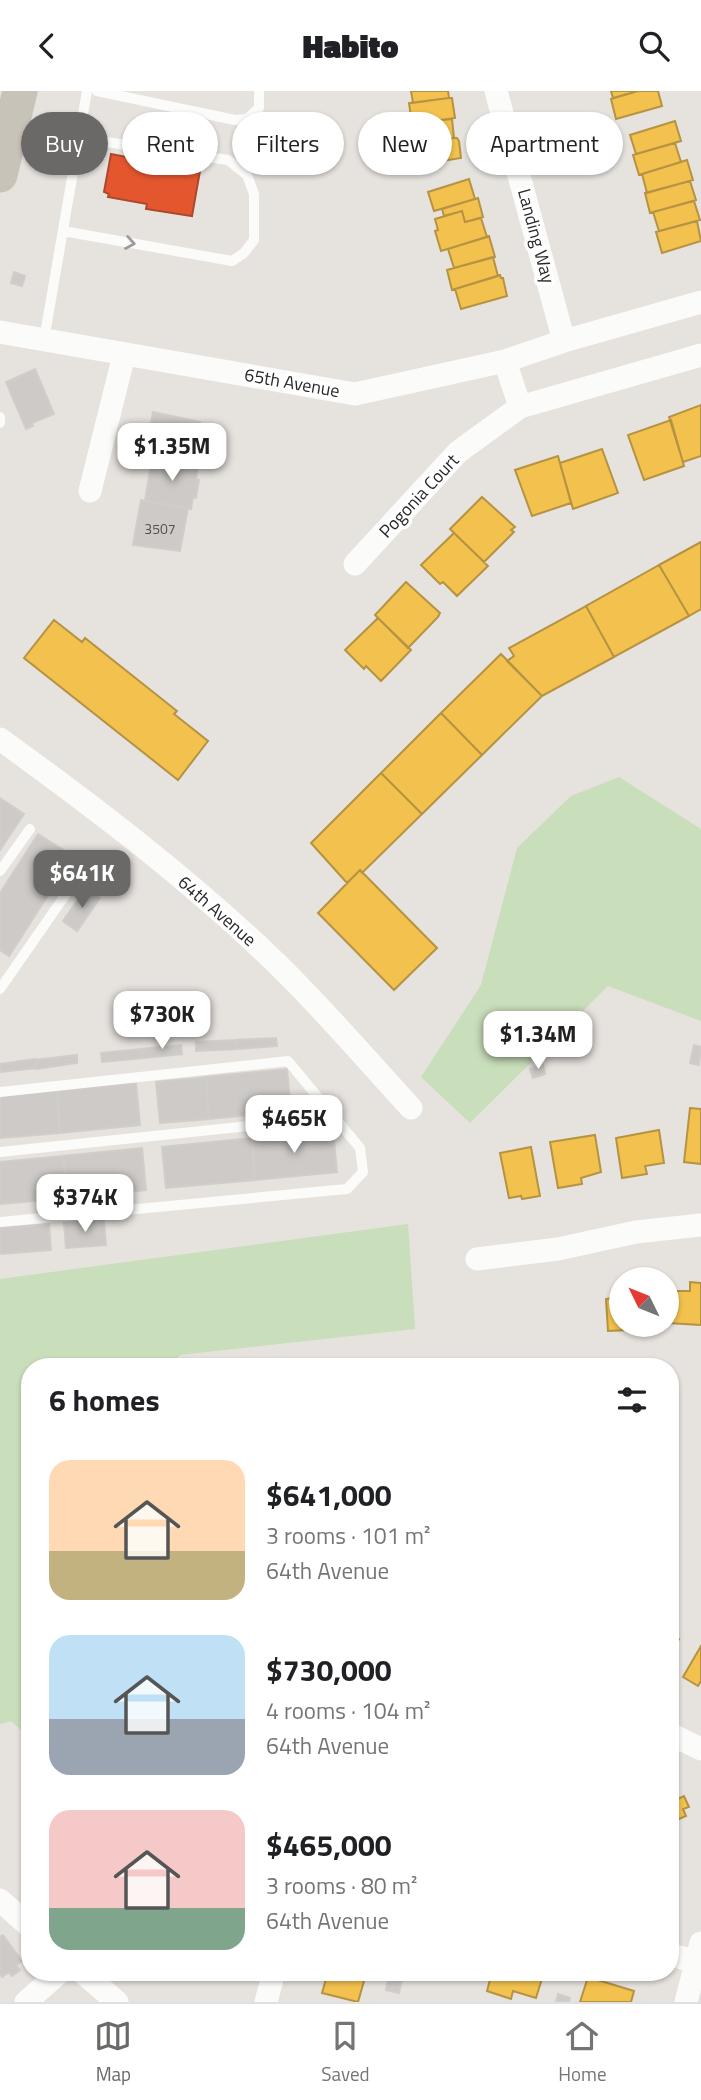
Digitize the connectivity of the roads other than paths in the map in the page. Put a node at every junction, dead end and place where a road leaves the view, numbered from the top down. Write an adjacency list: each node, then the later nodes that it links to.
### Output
1 (87, 91): 6 (lane)
2 (97, 91): 3 (lane)
3 (259, 91)
4 (496, 91): 14 (street, Landing Way)
5 (23, 93): 8 (main road)
6 (83, 112)
7 (108, 142): 10 (lane, one-way to 7)
8 (0, 175)
9 (73, 175): 10 (lane)
10 (63, 230): 13 (lane)
11 (701, 302): 14 (street, 65th Avenue)
12 (0, 332): 13 (street, 65th Avenue)
13 (44, 340): 15 (street, 65th Avenue)
14 (564, 341): 17 (street, 65th Avenue)
15 (124, 355): 17 (street, 65th Avenue); 21 (street)
16 (701, 355): 18 (street, Pogonia Court)
17 (505, 361): 18 (street)
18 (520, 407): 22 (street, Pogonia Court)
19 (0, 417): 20 (lane)
20 (0, 422)
21 (90, 491)
22 (355, 564)
23 (0, 739): 29 (street, 64th Avenue)
24 (30, 829): 25 (lane)
25 (0, 871)
26 (82, 871): 27 (lane)
27 (0, 989)
28 (0, 1092): 30 (lane)
29 (411, 1108)
30 (334, 1117): 31 (lane); 32 (lane)
31 (0, 1151)
32 (0, 1222)
33 (701, 1225): 34 (street)
34 (477, 1259)
35 (679, 1738): 36 (street)
36 (701, 1749)
37 (0, 1900): 38 (street)
38 (21, 1919)
39 (698, 1952): 40 (street); 47 (street)
40 (679, 1954)
41 (50, 1981): 44 (street)
42 (92, 1981): 45 (street)
43 (272, 1981): 46 (street)
44 (26, 2002)
45 (117, 2002)
46 (266, 2002)
47 (686, 2002)

